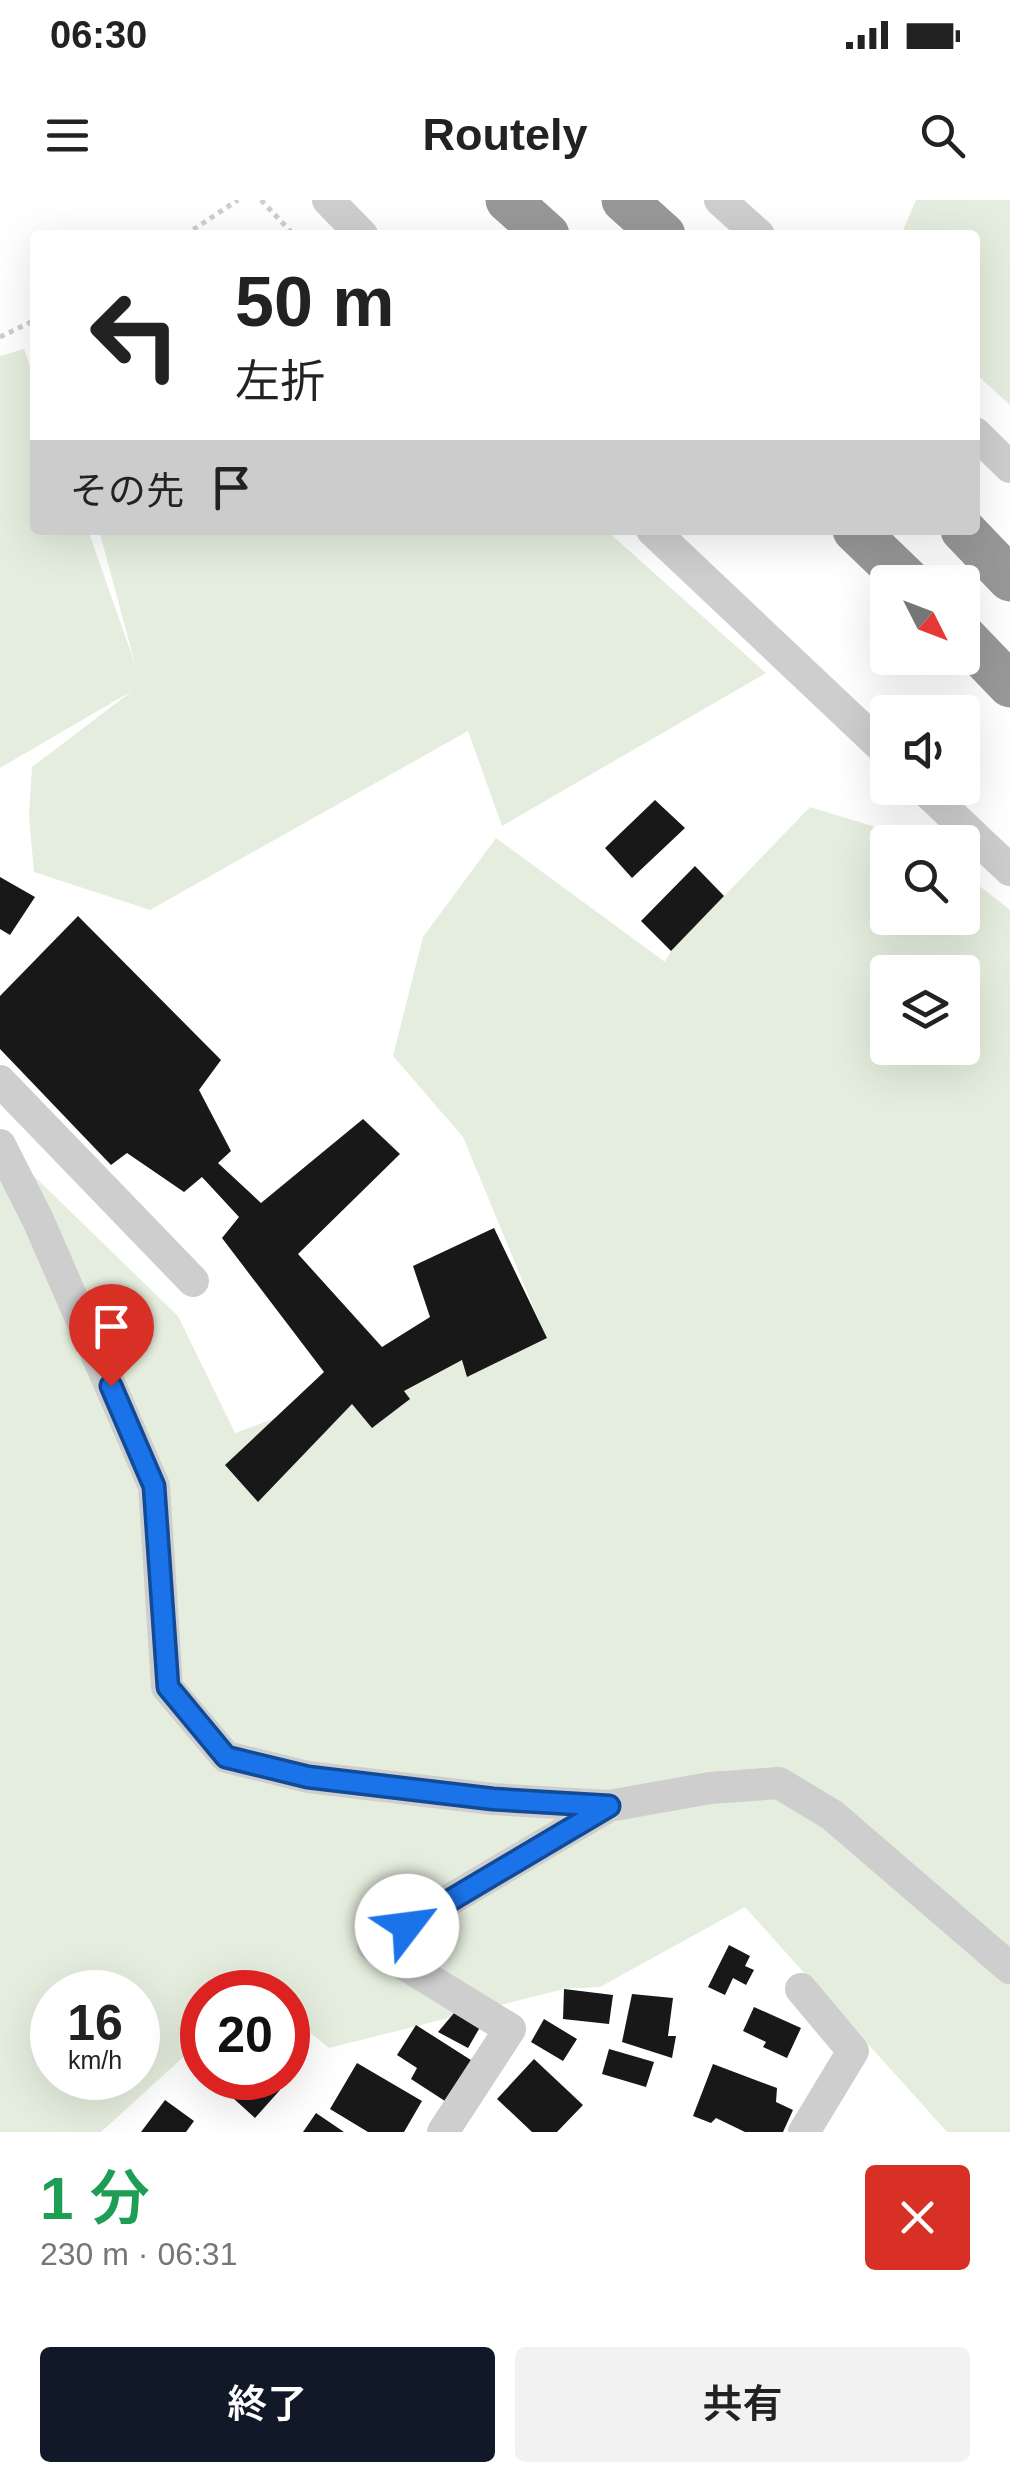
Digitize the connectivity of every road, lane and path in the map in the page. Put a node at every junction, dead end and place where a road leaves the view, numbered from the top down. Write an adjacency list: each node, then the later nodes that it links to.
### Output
1 (238, 200): 7 (path)
2 (261, 200): 8 (path)
3 (328, 200): 9 (street)
4 (508, 200): 10 (highway)
5 (624, 200): 11 (highway)
6 (720, 200): 12 (street)
7 (193, 230)
8 (289, 230)
9 (357, 230)
10 (541, 230)
11 (657, 230)
12 (753, 230)
13 (30, 322): 14 (path)
14 (0, 337)
15 (980, 438): 16 (street)
16 (1010, 467)
17 (657, 535): 24 (street)
18 (860, 535): 20 (highway)
19 (968, 535): 21 (highway)
20 (891, 565)
21 (1010, 580)
22 (980, 654): 23 (highway)
23 (1010, 685)
24 (870, 737)
25 (942, 805): 26 (street)
26 (1010, 870)
27 (0, 1081): 29 (street)
28 (0, 1145): 30 (street)
29 (193, 1281)
30 (609, 1806): 31 (street); 33 (street)
31 (1010, 1968)
32 (801, 1990): 34 (street)
33 (443, 2132)
34 (804, 2132)

